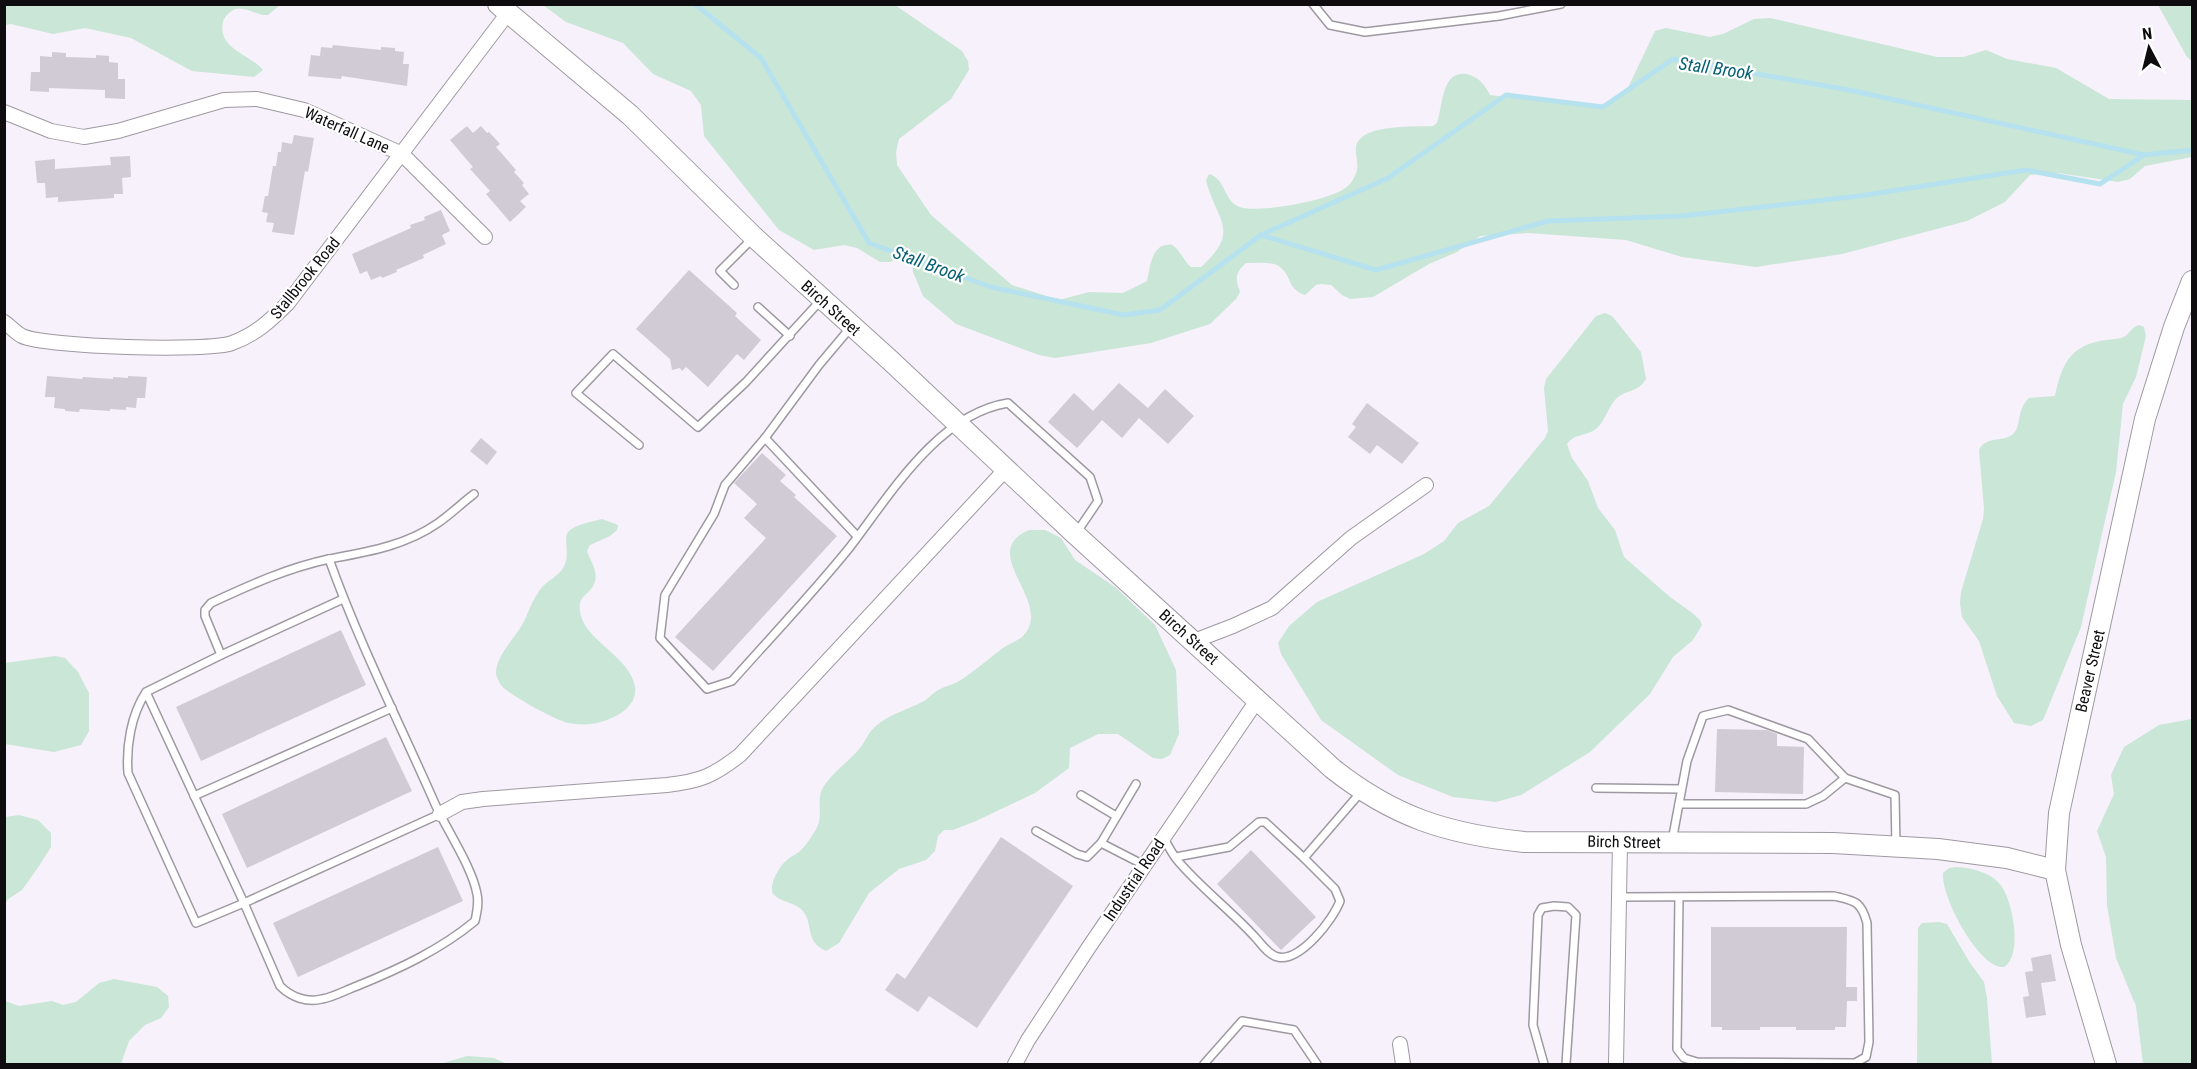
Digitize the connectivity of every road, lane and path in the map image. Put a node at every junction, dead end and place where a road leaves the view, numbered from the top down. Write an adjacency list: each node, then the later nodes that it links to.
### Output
1 (1313, 4): 2 (lane)
2 (1561, 4)
3 (503, 9): 5 (street, Stallbrook Road); 7 (street, Birch Street)
4 (4, 112): 5 (street, Waterfall Lane)
5 (402, 154): 6 (street, Waterfall Lane); 12 (street, Stallbrook Road)
6 (485, 237)
7 (754, 237): 9 (lane); 10 (street, Birch Street)
8 (2193, 280): 49 (street, Beaver Street)
9 (734, 285)
10 (822, 300): 13 (street, Birch Street); 14 (lane)
11 (758, 307): 14 (lane)
12 (4, 322)
13 (851, 327): 15 (street, Birch Street); 16 (lane)
14 (790, 336): 17 (lane)
15 (958, 424): 18 (street, Birch Street); 21 (lane); 22 (lane)
16 (765, 438): 22 (lane); 22 (lane)
17 (639, 445)
18 (1006, 469): 21 (street, Birch Street); 38 (street)
19 (1426, 485): 25 (street)
20 (474, 494): 23 (lane)
21 (1075, 534): 25 (street, Birch Street)
22 (857, 536)
23 (329, 559): 24 (lane); 26 (lane)
24 (343, 599): 26 (lane); 29 (lane)
25 (1194, 641): 28 (street, Birch Street)
26 (221, 655): 27 (lane)
27 (146, 692): 36 (lane); 52 (lane)
28 (1258, 699): 34 (street, Birch Street); 41 (street, Industrial Road)
29 (392, 708): 36 (lane); 38 (lane)
30 (1845, 778): 33 (lane); 37 (lane); 45 (lane)
31 (1136, 784): 39 (lane)
32 (1596, 788): 33 (lane)
33 (1681, 789): 37 (lane)
34 (1362, 791): 42 (street, Birch Street); 47 (lane)
35 (1081, 795): 39 (lane)
36 (195, 796): 52 (lane)
37 (1679, 804): 44 (lane)
38 (440, 814): 52 (lane); 52 (lane)
39 (1116, 816): 43 (lane)
40 (1036, 831): 43 (lane)
41 (1163, 837): 46 (lane); 48 (street, Industrial Road)
42 (1620, 842): 44 (street, Birch Street); 50 (street)
43 (1101, 843): 48 (lane)
44 (1672, 843): 45 (street, Birch Street)
45 (1896, 847): 49 (street, Birch Street)
46 (1176, 857): 47 (lane); 47 (lane)
47 (1304, 858)
48 (1144, 865): 54 (street, Industrial Road)
49 (2055, 870): 61 (street, Beaver Street)
50 (1620, 897): 51 (lane); 60 (street)
51 (1679, 897): 51 (lane)
52 (244, 903)
53 (1400, 1044): 57 (street)
54 (1015, 1065)
55 (1204, 1065): 56 (lane)
56 (1317, 1065)
57 (1403, 1065)
58 (1544, 1065): 59 (lane)
59 (1566, 1065)
60 (1616, 1065)
61 (2106, 1065)

